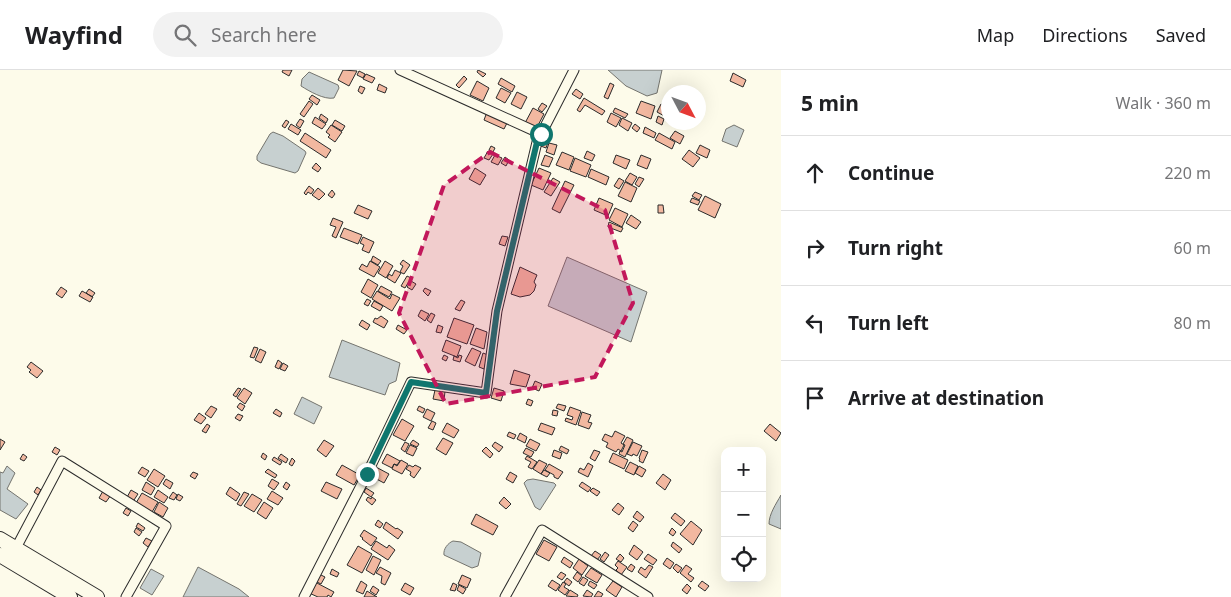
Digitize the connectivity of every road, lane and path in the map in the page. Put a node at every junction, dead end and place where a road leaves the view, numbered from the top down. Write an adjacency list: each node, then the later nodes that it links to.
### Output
1 (400, 70): 3 (street)
2 (574, 70): 3 (street)
3 (541, 134): 10 (street)
4 (0, 539): 5 (highway)
5 (16, 548): 8 (highway); 9 (street)
6 (0, 555): 7 (highway)
7 (70, 597)
8 (97, 597)
9 (126, 597)
10 (304, 597)
11 (505, 597): 12 (street)
12 (648, 597)

